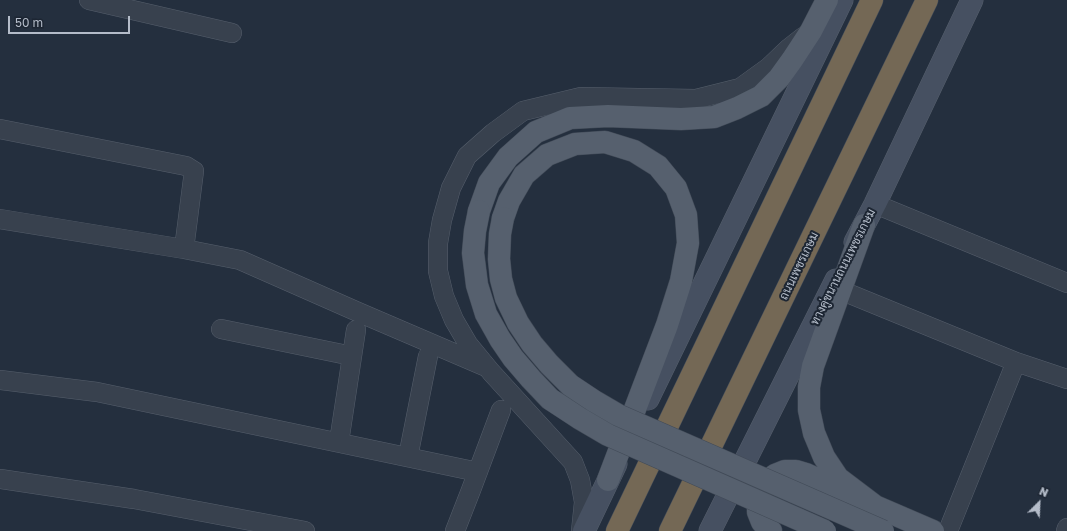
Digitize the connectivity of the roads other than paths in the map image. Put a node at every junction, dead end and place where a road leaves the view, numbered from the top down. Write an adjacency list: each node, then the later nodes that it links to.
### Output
1 (89, 0): 8 (street)
2 (827, 0): 7 (main road)
3 (842, 0): 29 (main road)
4 (872, 0): 35 (highway)
5 (927, 0): 36 (highway, ถนนเพชรเกษม)
6 (972, 0): 10 (main road, ทางคู่ขนานถนนเพชรเกษม)
7 (811, 31): 21 (street); 39 (main road, bridge)
8 (232, 33)
9 (0, 129): 13 (street)
10 (875, 204): 12 (main road, ทางคู่ขนานถนนเพชรเกษม); 14 (street)
11 (0, 219): 13 (street)
12 (864, 225): 15 (main road); 37 (main road, ทางคู่ขนานถนนเพชรเกษม)
13 (184, 249): 21 (street)
14 (1067, 283)
15 (840, 290): 20 (street); 30 (main road)
16 (221, 328): 18 (street)
17 (356, 330): 18 (street)
18 (352, 356): 25 (street)
19 (428, 356): 26 (street)
20 (1016, 362): 22 (street); 42 (street)
21 (487, 367): 34 (street)
22 (1067, 379)
23 (0, 380): 25 (street)
24 (501, 410): 27 (street)
25 (338, 442): 26 (street)
26 (408, 457): 27 (street)
27 (478, 472): 33 (street)
28 (0, 479): 32 (street)
29 (608, 480): 34 (main road); 40 (main road, bridge)
30 (875, 506): 38 (main road); 41 (main road)
31 (1067, 528): 43 (street)
32 (305, 531)
33 (454, 531)
34 (582, 531)
35 (617, 531)
36 (670, 531)
37 (710, 531)
38 (771, 531)
39 (825, 531)
40 (882, 531)
41 (933, 531)
42 (948, 531)
43 (1066, 531)

